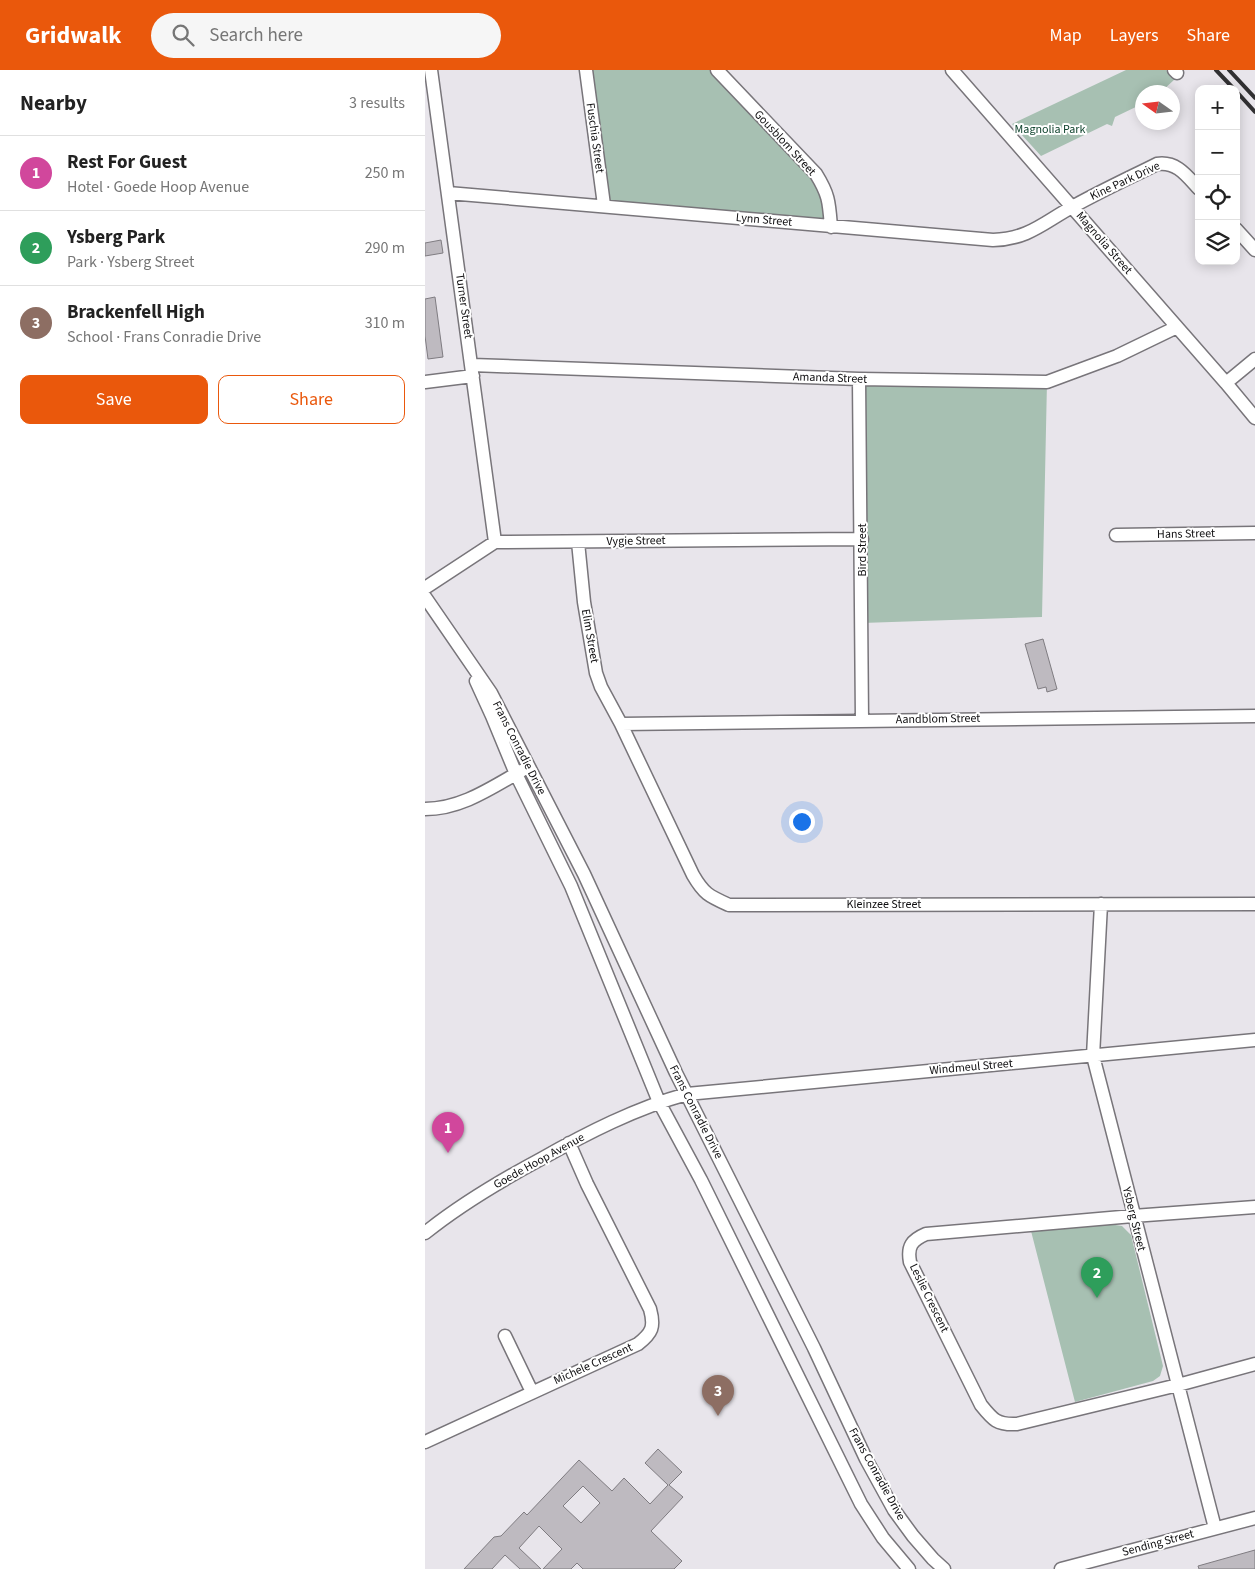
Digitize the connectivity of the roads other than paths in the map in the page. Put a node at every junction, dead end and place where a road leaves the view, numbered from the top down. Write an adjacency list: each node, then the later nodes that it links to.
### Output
1 (431, 70): 5 (street, Turner Street)
2 (586, 70): 8 (street, Fuschia Street)
3 (717, 70): 10 (street, Gousblom Street)
4 (952, 70): 9 (street, Magnolia Street)
5 (431, 115): 7 (street, Turner Street)
6 (1195, 185): 9 (street, Kine Park Drive)
7 (448, 193): 8 (street, Lynn Street); 15 (street, Turner Street)
8 (604, 206): 10 (street, Lynn Street)
9 (1072, 206): 10 (street, Lynn Street); 13 (street, Magnolia Street)
10 (831, 226)
11 (1240, 233): 12 (street)
12 (1255, 250)
13 (1177, 327): 16 (street, Amanda Street); 18 (street, Magnolia Street)
14 (1255, 359): 18 (street)
15 (472, 370): 16 (street, Amanda Street); 17 (street, Amanda Street); 23 (street, Turner Street)
16 (859, 379): 22 (street, Bird Street)
17 (425, 382)
18 (1226, 383): 19 (street, Magnolia Street)
19 (1255, 418)
20 (1255, 533): 21 (street, Hans Street)
21 (1116, 535)
22 (862, 539): 24 (street, Vygie Street); 29 (street, Bird Street)
23 (495, 542): 24 (street, Vygie Street); 25 (street)
24 (578, 542): 30 (street, Elim Street)
25 (425, 588)
26 (425, 597): 27 (street, Frans Conradie Drive)
27 (460, 647): 31 (street, Frans Conradie Drive); 32 (street, Frans Conradie Drive)
28 (1255, 716): 29 (street, Aandblom Street)
29 (862, 720): 30 (street, Aandblom Street)
30 (621, 724): 34 (street, Kleinzee Street)
31 (529, 767): 32 (street); 38 (street, Frans Conradie Drive)
32 (516, 774): 33 (street); 39 (street, Frans Conradie Drive)
33 (425, 809)
34 (1101, 904): 35 (street, Kleinzee Street); 37 (street, Ysberg Street)
35 (1255, 904)
36 (1255, 1040): 37 (street, Windmeul Street)
37 (1093, 1056): 38 (street, Windmeul Street); 42 (street, Ysberg Street)
38 (687, 1094): 39 (street, Windmeul Street); 52 (street, Frans Conradie Drive)
39 (659, 1102): 40 (street, Goede Hoop Avenue); 51 (street, Frans Conradie Drive)
40 (569, 1143): 43 (street, Goede Hoop Avenue); 47 (street, Michele Crescent)
41 (1255, 1207): 42 (street, Leslie Crescent)
42 (1133, 1216): 46 (street, Ysberg Street); 46 (street, Leslie Crescent)
43 (425, 1233)
44 (505, 1336): 47 (street)
45 (1255, 1364): 46 (street, Leslie Crescent)
46 (1178, 1385): 50 (street, Ysberg Street)
47 (532, 1392): 48 (street, Michele Crescent)
48 (425, 1442)
49 (1255, 1518): 50 (street, Sending Street)
50 (1215, 1528): 53 (street, Sending Street)
51 (909, 1569)
52 (943, 1569)
53 (1061, 1569)

